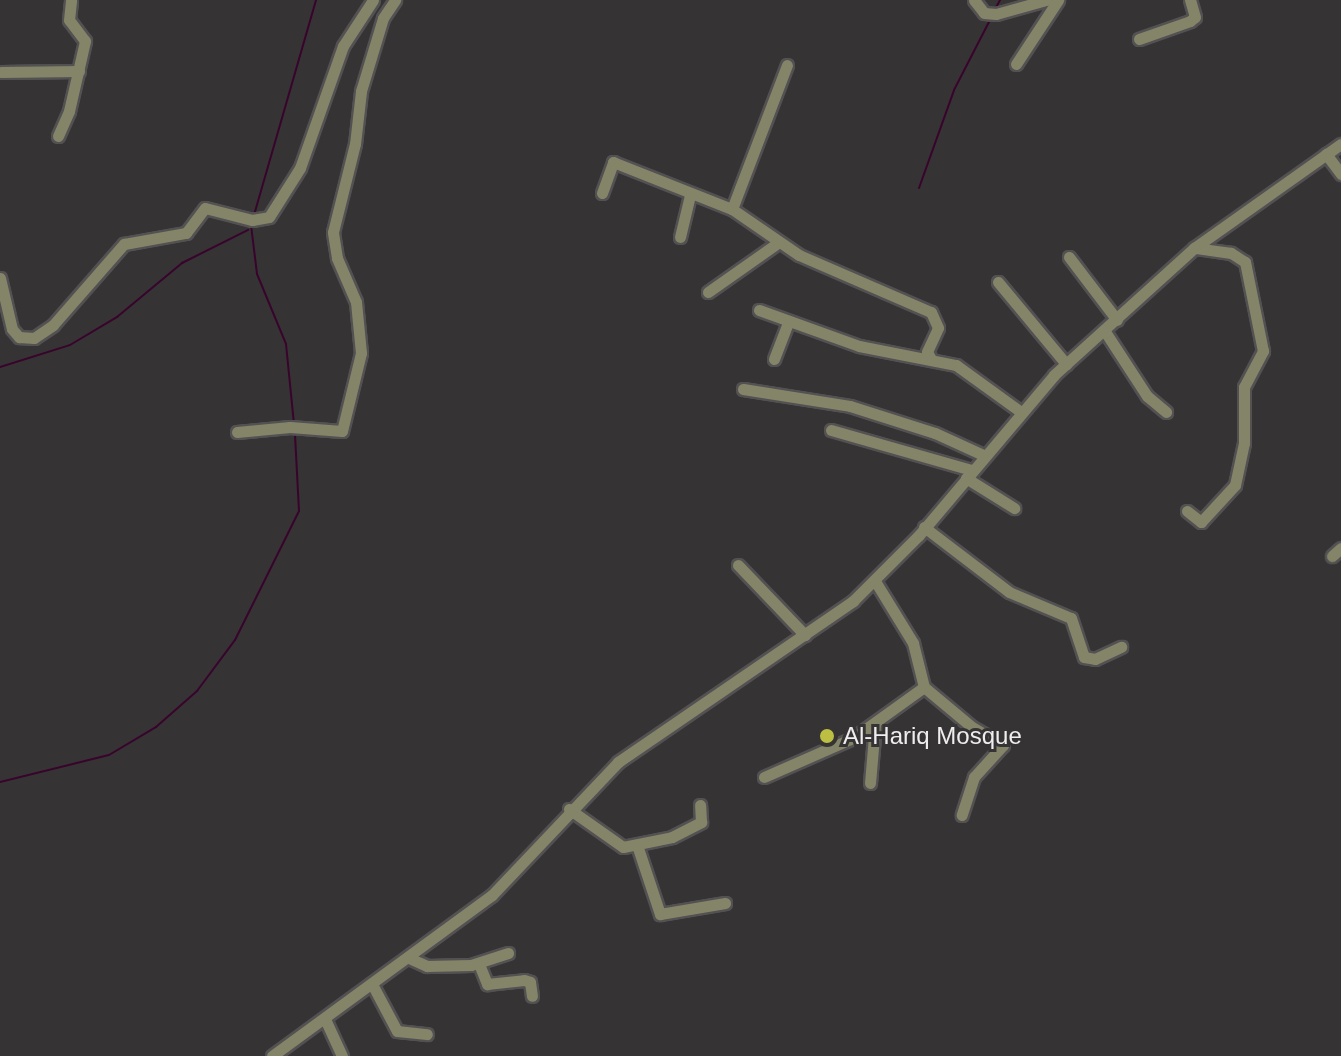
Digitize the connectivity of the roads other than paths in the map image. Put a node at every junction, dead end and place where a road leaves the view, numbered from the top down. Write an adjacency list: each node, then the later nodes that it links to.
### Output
1 (71, 0): 11 (street)
2 (373, 0): 28 (street)
3 (395, 0): 39 (street)
4 (974, 0): 5 (street)
5 (1046, 0)
6 (1058, 0): 9 (street)
7 (1190, 0): 8 (street)
8 (1139, 39)
9 (1016, 64)
10 (787, 65): 19 (street)
11 (79, 71): 12 (street); 13 (street)
12 (1, 72)
13 (58, 136)
14 (1341, 144): 15 (street)
15 (1326, 154): 16 (street); 22 (street)
16 (1341, 174)
17 (602, 193): 18 (street)
18 (690, 195): 19 (street); 20 (street)
19 (732, 209): 21 (street)
20 (680, 237)
21 (776, 244): 26 (street); 33 (street)
22 (1194, 248): 29 (street); 43 (street)
23 (1069, 257): 29 (street)
24 (0, 278): 28 (street)
25 (998, 282): 34 (street)
26 (708, 292)
27 (759, 310): 30 (street)
28 (2, 315)
29 (1117, 320): 31 (street)
30 (788, 322): 32 (street); 33 (street)
31 (1104, 330): 34 (street); 37 (street)
32 (774, 359)
33 (931, 359): 36 (street)
34 (1066, 364): 36 (street)
35 (743, 389): 40 (street)
36 (1021, 412): 40 (street)
37 (1166, 412)
38 (831, 430): 41 (street)
39 (237, 432)
40 (983, 455): 41 (street)
41 (969, 474): 42 (street); 44 (street)
42 (1014, 508)
43 (1187, 511)
44 (924, 527): 46 (street); 48 (street)
45 (738, 565): 47 (street)
46 (875, 581): 47 (street); 49 (street)
47 (805, 635): 54 (street)
48 (1121, 647)
49 (924, 687): 50 (street); 55 (street)
50 (875, 725): 51 (street); 52 (street)
51 (764, 777)
52 (870, 783)
53 (700, 805): 56 (street)
54 (569, 809): 56 (street); 59 (street)
55 (962, 815)
56 (637, 845): 57 (street)
57 (725, 903)
58 (508, 953): 60 (street)
59 (409, 958): 60 (street); 61 (street)
60 (479, 964): 62 (street)
61 (372, 984): 63 (street); 64 (street)
62 (532, 996)
63 (325, 1019): 65 (street); 66 (street)
64 (427, 1034)
65 (272, 1056)
66 (342, 1056)

